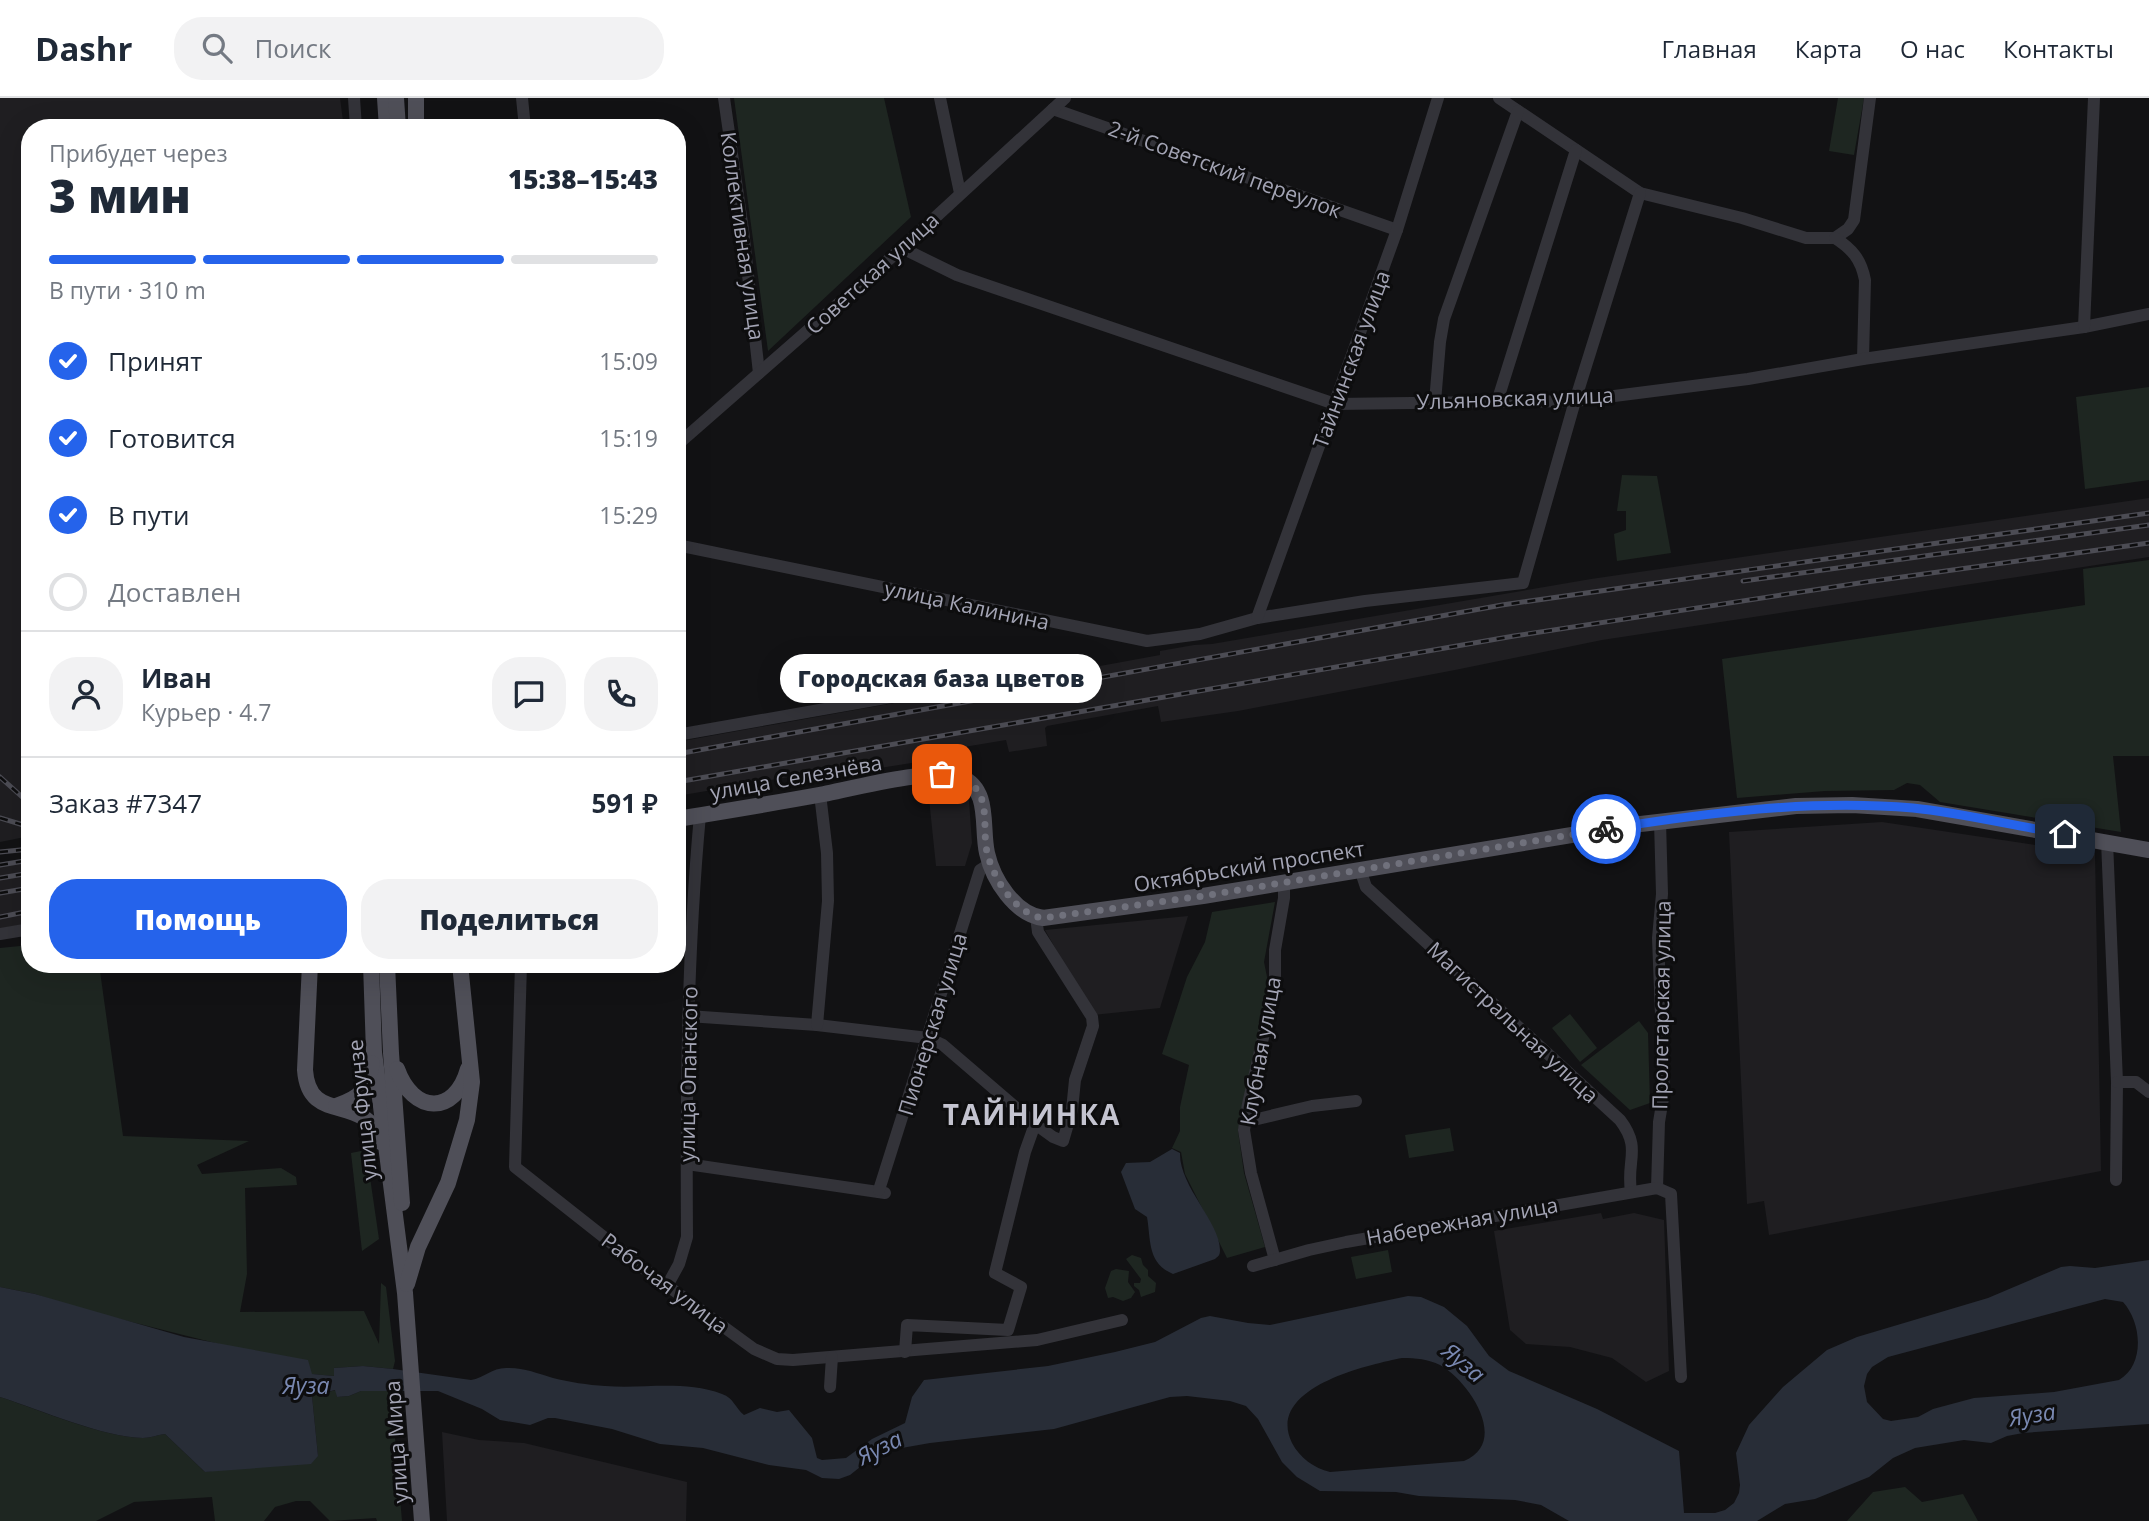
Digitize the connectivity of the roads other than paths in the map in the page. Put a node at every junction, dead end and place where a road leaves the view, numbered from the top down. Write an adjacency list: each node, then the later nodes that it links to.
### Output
1 (354, 98): 16 (street)
2 (385, 98): 17 (main road)
3 (396, 98): 18 (main road)
4 (406, 98): 19 (main road)
5 (416, 98): 20 (main road)
6 (522, 98): 21 (street)
7 (724, 98): 31 (street, Коллективная улица)
8 (940, 98): 23 (street)
9 (1065, 98): 14 (street, Советская улица)
10 (1438, 98): 25 (street, Тайнинская улица)
11 (1499, 98): 15 (street)
12 (1870, 98): 26 (street)
13 (2094, 98): 29 (street)
14 (1053, 108): 23 (street, Советская улица); 25 (street, 2-й Советский переулок)
15 (1518, 111): 22 (street); 33 (street)
16 (355, 119)
17 (386, 119)
18 (397, 119)
19 (407, 119)
20 (416, 119)
21 (524, 119)
22 (1576, 150): 24 (street); 34 (street)
23 (960, 193): 27 (street, Советская улица)
24 (1640, 193): 26 (street); 32 (street)
25 (1397, 230): 35 (street, Тайнинская улица)
26 (1835, 238): 30 (street)
27 (902, 248): 31 (street, Советская улица); 35 (street, Ульяновская улица)
28 (2149, 314): 29 (street, Ульяновская улица)
29 (2084, 327): 30 (street, Ульяновская улица)
30 (1863, 359): 32 (street, Ульяновская улица)
31 (759, 373): 36 (street, Советская улица)
32 (1575, 401): 34 (street, Ульяновская улица); 38 (street, улица Калинина)
33 (1435, 402): 34 (street, Ульяновская улица); 35 (street, Ульяновская улица)
34 (1497, 402)
35 (1335, 404): 38 (street, Тайнинская улица)
36 (686, 437)
37 (686, 547): 38 (street, улица Калинина)
38 (1257, 618)
39 (1045, 670): 40 (street)
40 (686, 733)
41 (820, 794): 42 (main road, улица Селезнёва); 47 (main road, улица Селезнёва); 59 (street)
42 (700, 815): 43 (main road, улица Селезнёва); 58 (street, улица Опанского)
43 (686, 817)
44 (1660, 821): 45 (main road, Октябрьский проспект); 48 (main road, Октябрьский проспект); 72 (street, Пролетарская улица)
45 (2107, 841): 46 (main road, Октябрьский проспект); 63 (street)
46 (2149, 850)
47 (991, 863): 50 (main road); 60 (street, Пионерская улица)
48 (1360, 869): 49 (main road, Октябрьский проспект); 73 (street, Магистральная улица)
49 (1284, 882): 50 (main road, Октябрьский проспект); 67 (street, Клубная улица)
50 (1036, 917): 68 (street)
51 (21, 930): 52 (street)
52 (0, 934)
53 (310, 973): 66 (main road)
54 (372, 973): 61 (main road, улица Фрунзе)
55 (387, 973): 61 (main road, улица Фрунзе)
56 (461, 973): 62 (main road)
57 (521, 973): 77 (street, Рабочая улица)
58 (688, 1016): 59 (street); 69 (street, улица Опанского)
59 (817, 1025): 60 (street)
60 (928, 1038): 68 (street); 69 (street, Пионерская улица)
61 (383, 1053): 62 (main road); 66 (main road); 70 (main road, улица Фрунзе); 74 (main road, улица Фрунзе)
62 (470, 1063): 78 (main road)
63 (2117, 1082): 64 (street); 71 (street)
64 (2149, 1092)
65 (1356, 1101): 67 (street)
66 (334, 1107): 70 (main road)
67 (1245, 1122): 75 (street, Клубная улица)
68 (1035, 1124): 80 (street)
69 (687, 1164): 77 (street, улица Опанского)
70 (389, 1166): 74 (main road, улица Фрунзе)
71 (2116, 1180)
72 (1657, 1188): 73 (street, Набережная улица); 83 (street, Набережная улица)
73 (1631, 1191): 75 (street, Набережная улица)
74 (400, 1251): 78 (main road, улица Фрунзе)
75 (1275, 1260): 76 (street, Набережная улица)
76 (1254, 1266)
77 (667, 1286): 81 (street, Рабочая улица)
78 (405, 1293): 82 (main road, улица Фрунзе)
79 (1122, 1320): 80 (street)
80 (905, 1352): 81 (street)
81 (832, 1357): 84 (street)
82 (411, 1360): 85 (main road, улица Мира)
83 (1681, 1377)
84 (830, 1387)
85 (422, 1521)

